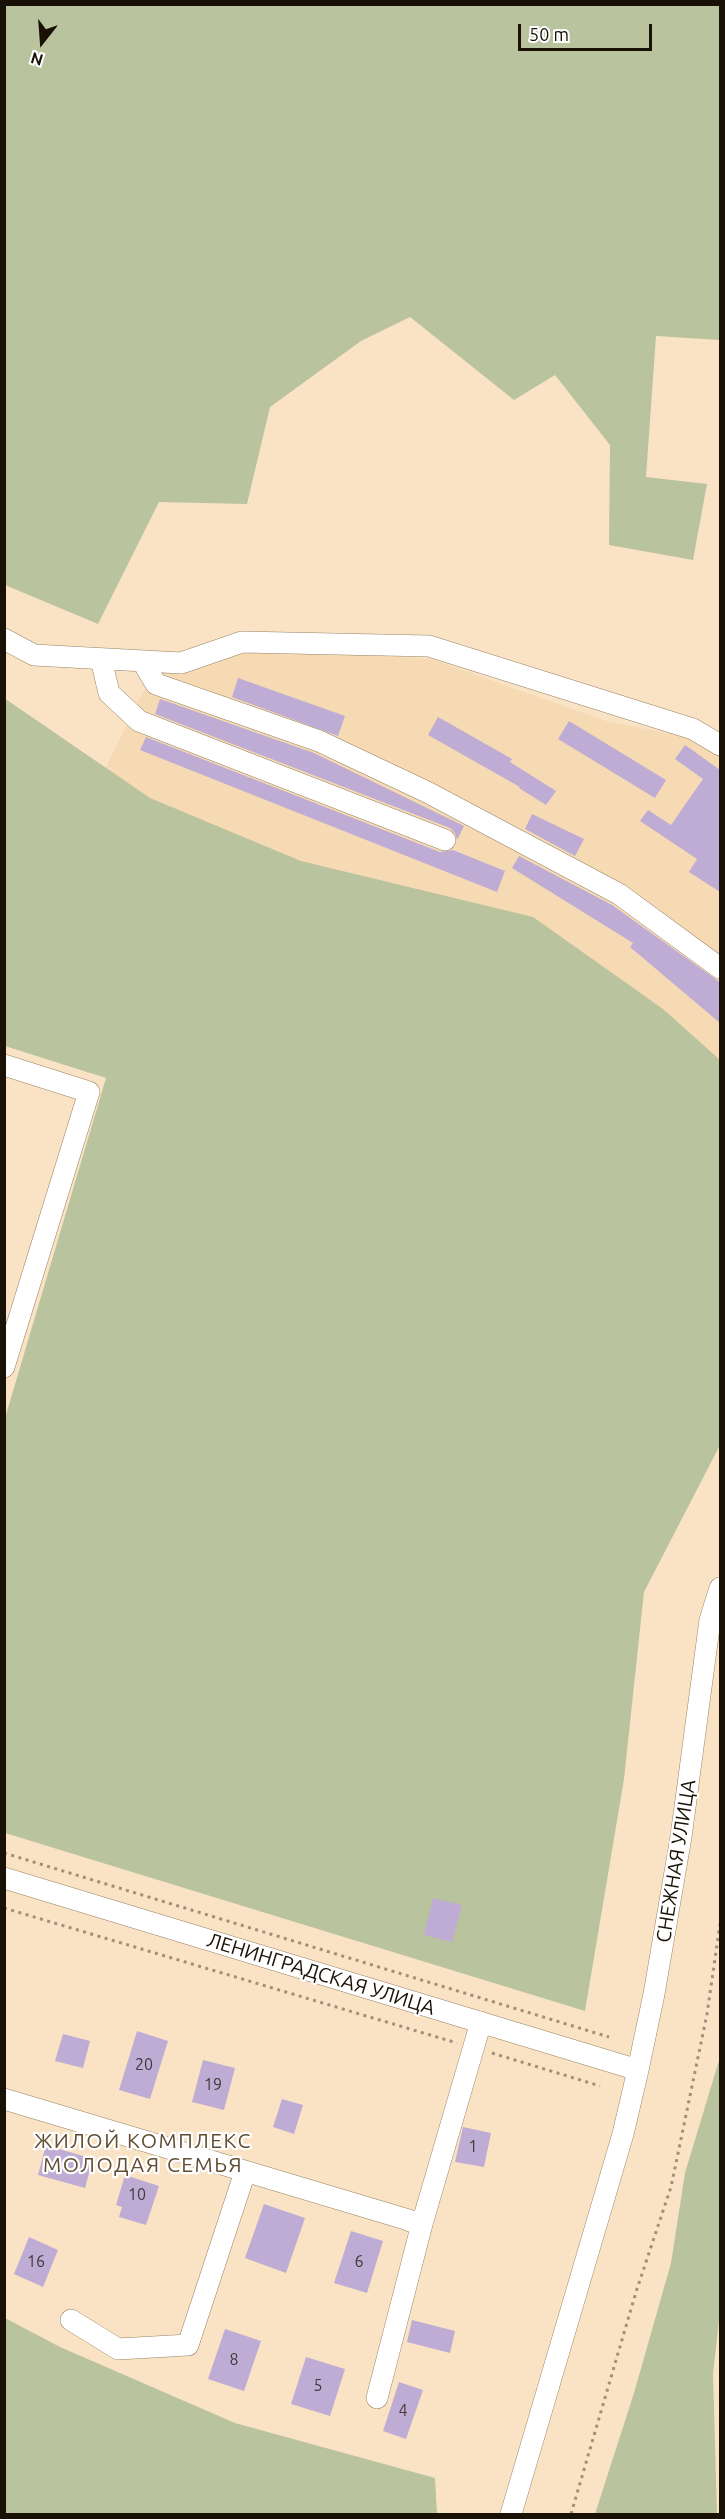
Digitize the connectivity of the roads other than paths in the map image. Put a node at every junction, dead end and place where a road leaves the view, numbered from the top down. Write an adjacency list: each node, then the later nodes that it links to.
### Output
1 (4, 639): 2 (street)
2 (101, 659): 3 (street); 5 (street)
3 (142, 661): 4 (street); 6 (street)
4 (720, 745)
5 (445, 840)
6 (720, 968)
7 (4, 1065): 8 (street)
8 (4, 1366)
9 (720, 1588): 12 (street, СНЕЖНАЯ УЛИЦА)
10 (4, 1878): 11 (street, ЛЕНИНГРАДСКАЯ УЛИЦА)
11 (482, 2022): 12 (street, ЛЕНИНГРАДСКАЯ УЛИЦА); 15 (street)
12 (638, 2070): 18 (street, СНЕЖНАЯ УЛИЦА)
13 (4, 2099): 14 (street)
14 (245, 2172): 15 (street); 16 (street)
15 (422, 2224): 17 (street)
16 (71, 2320)
17 (377, 2398)
18 (511, 2514)

